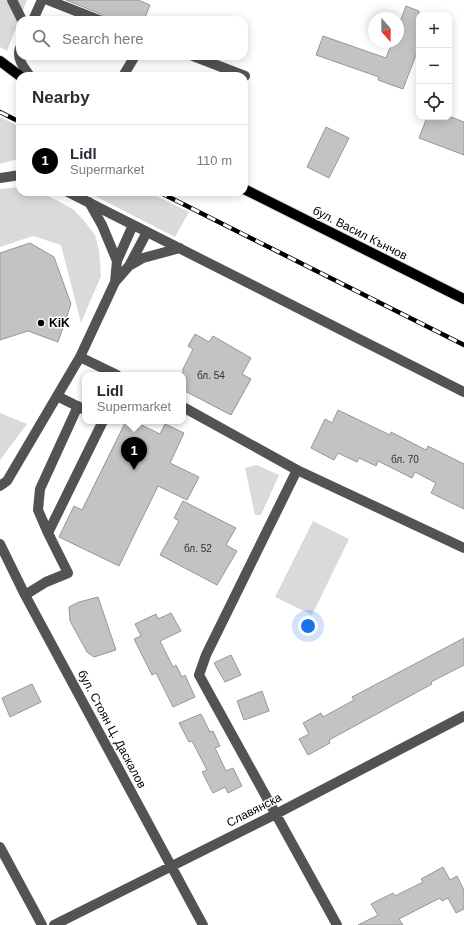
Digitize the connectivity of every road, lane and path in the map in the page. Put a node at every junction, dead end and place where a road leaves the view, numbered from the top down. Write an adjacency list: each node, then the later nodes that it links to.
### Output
1 (12, 0): 4 (street)
2 (42, 0): 5 (street)
3 (48, 0): 6 (street)
4 (20, 16)
5 (35, 16)
6 (89, 16)
7 (21, 60): 12 (street)
8 (133, 60): 13 (street)
9 (204, 60): 14 (street)
10 (0, 61): 15 (main road)
11 (0, 68): 16 (main road)
12 (28, 72)
13 (125, 72)
14 (235, 72)
15 (16, 74)
16 (16, 75)
17 (16, 176): 18 (street)
18 (0, 178)
19 (248, 191): 28 (main road, бул. Васил Кънчов)
20 (76, 196): 21 (street)
21 (89, 202): 22 (street); 25 (street)
22 (133, 225): 23 (street); 25 (street)
23 (147, 232): 24 (street); 26 (street)
24 (180, 248): 26 (street); 31 (street)
25 (117, 261): 27 (street)
26 (129, 266): 27 (street)
27 (115, 282): 29 (street)
28 (464, 300)
29 (80, 357): 30 (street); 32 (street)
30 (111, 372)
31 (464, 392)
32 (57, 396): 33 (street); 37 (street)
33 (82, 408): 38 (street)
34 (186, 408): 36 (street)
35 (102, 424): 38 (street)
36 (297, 470): 40 (street); 43 (street)
37 (0, 486)
38 (48, 533): 41 (street)
39 (0, 544): 41 (street, бул. Стоян Ц. Даскалов)
40 (464, 548)
41 (25, 595): 45 (street, бул. Стоян Ц. Даскалов)
42 (464, 716): 43 (street, Славянска)
43 (276, 814): 45 (street, Славянска); 49 (street)
44 (0, 847): 46 (street)
45 (170, 866): 47 (street, Славянска); 48 (street, бул. Стоян Ц. Даскалов)
46 (42, 925)
47 (54, 925)
48 (203, 925)
49 (337, 925)

